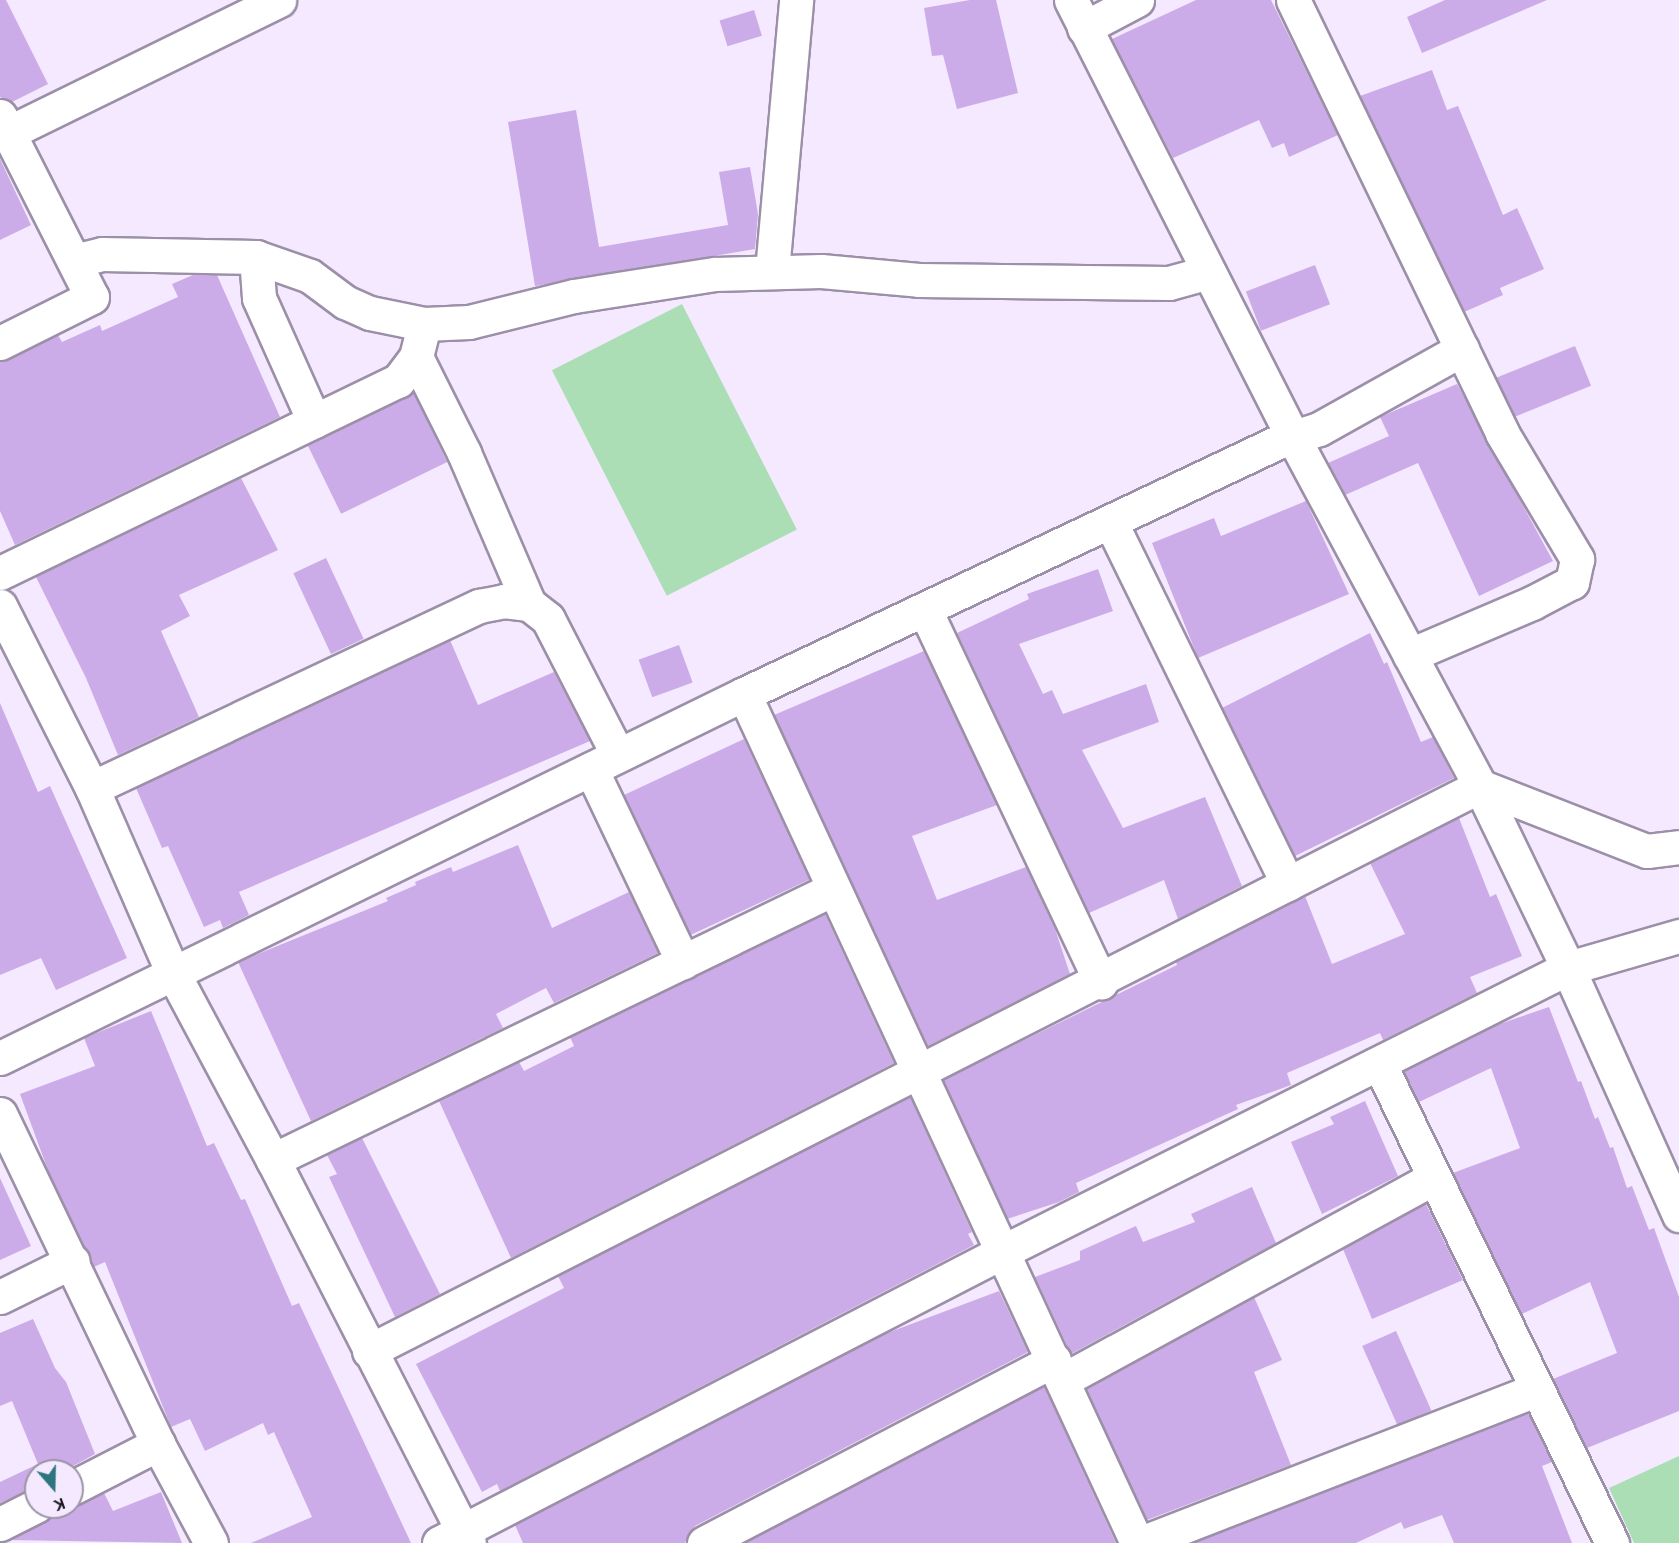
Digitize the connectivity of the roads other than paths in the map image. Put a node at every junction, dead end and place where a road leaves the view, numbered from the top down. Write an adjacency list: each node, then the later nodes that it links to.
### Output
1 (279, 0): 6 (street)
2 (796, 0): 9 (street)
3 (1137, 0): 5 (street)
4 (1293, 0): 13 (street)
5 (1078, 14): 10 (street)
6 (4, 124): 8 (street)
7 (256, 257): 8 (street); 11 (street); 15 (street)
8 (74, 261): 12 (street)
9 (772, 271): 10 (street); 11 (street)
10 (1209, 272): 16 (street)
11 (424, 324): 14 (street)
12 (0, 343)
13 (1462, 350): 16 (street); 22 (street)
14 (416, 357): 15 (street); 19 (street)
15 (314, 421): 18 (street)
16 (1293, 439): 17 (street); 22 (street)
17 (1111, 523): 21 (street); 28 (street)
18 (0, 573)
19 (529, 604): 24 (street); 26 (street)
20 (0, 606): 26 (street)
21 (925, 610): 23 (street); 34 (street)
22 (1410, 655): 25 (street)
23 (744, 694): 24 (street); 29 (street)
24 (604, 762): 31 (street); 33 (street)
25 (1480, 786): 27 (street); 28 (street); 32 (street)
26 (92, 788): 33 (street)
27 (1679, 848)
28 (1288, 884): 34 (street)
29 (833, 889): 31 (street); 37 (street)
30 (1679, 936): 32 (street)
31 (683, 962): 39 (street)
32 (1568, 968): 36 (street); 41 (street)
33 (173, 973): 35 (street); 39 (street)
34 (1101, 982): 37 (street)
35 (0, 1058)
36 (1379, 1063): 40 (street); 42 (street)
37 (916, 1071): 42 (street); 45 (street)
38 (0, 1114): 43 (street)
39 (273, 1160): 45 (street)
40 (1434, 1178): 46 (street); 47 (street)
41 (1679, 1215)
42 (1002, 1252): 46 (street); 52 (street)
43 (73, 1261): 44 (street); 48 (street)
44 (0, 1297)
45 (369, 1351): 52 (street)
46 (1059, 1370): 54 (street); 55 (street)
47 (1535, 1390): 55 (street); 56 (street)
48 (158, 1444): 49 (street); 53 (street)
49 (84, 1482)
50 (24, 1512): 51 (street)
51 (0, 1524)
52 (457, 1539)
53 (211, 1543)
54 (704, 1543)
55 (1139, 1543)
56 (1612, 1543)

